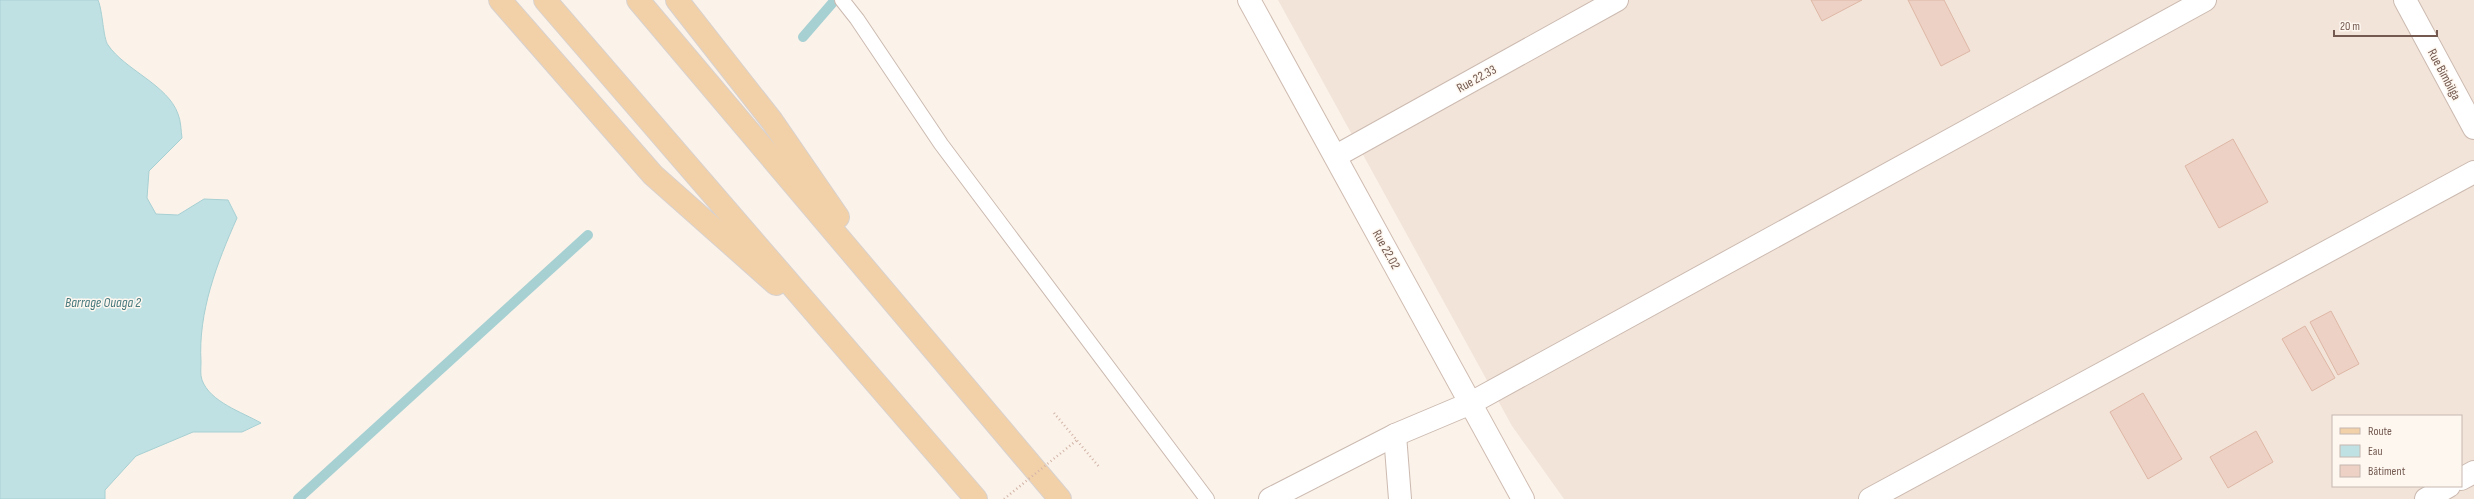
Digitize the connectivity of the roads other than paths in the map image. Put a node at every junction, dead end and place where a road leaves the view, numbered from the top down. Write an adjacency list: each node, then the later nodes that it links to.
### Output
1 (500, 0): 14 (main road)
2 (546, 0): 14 (main road)
3 (638, 0): 13 (main road)
4 (677, 0): 13 (main road)
5 (842, 0): 22 (lane)
6 (1250, 0): 11 (street, Rue 22.02)
7 (1617, 0): 11 (street, Rue 22.33)
8 (2205, 0): 15 (street)
9 (2405, 0): 10 (street, Rue Bimbilga)
10 (2474, 128)
11 (1336, 156): 15 (street, Rue 22.02)
12 (2474, 172): 26 (street)
13 (906, 317): 21 (main road)
14 (842, 343): 20 (main road)
15 (1471, 403): 16 (street); 25 (street, Rue 22.02)
16 (1395, 435): 23 (street); 24 (street)
17 (2474, 472): 18 (street)
18 (2462, 478)
19 (2447, 487): 27 (street)
20 (976, 499)
21 (1060, 499)
22 (1207, 499)
23 (1270, 499)
24 (1400, 499)
25 (1523, 499)
26 (1870, 499)
27 (2426, 499)

